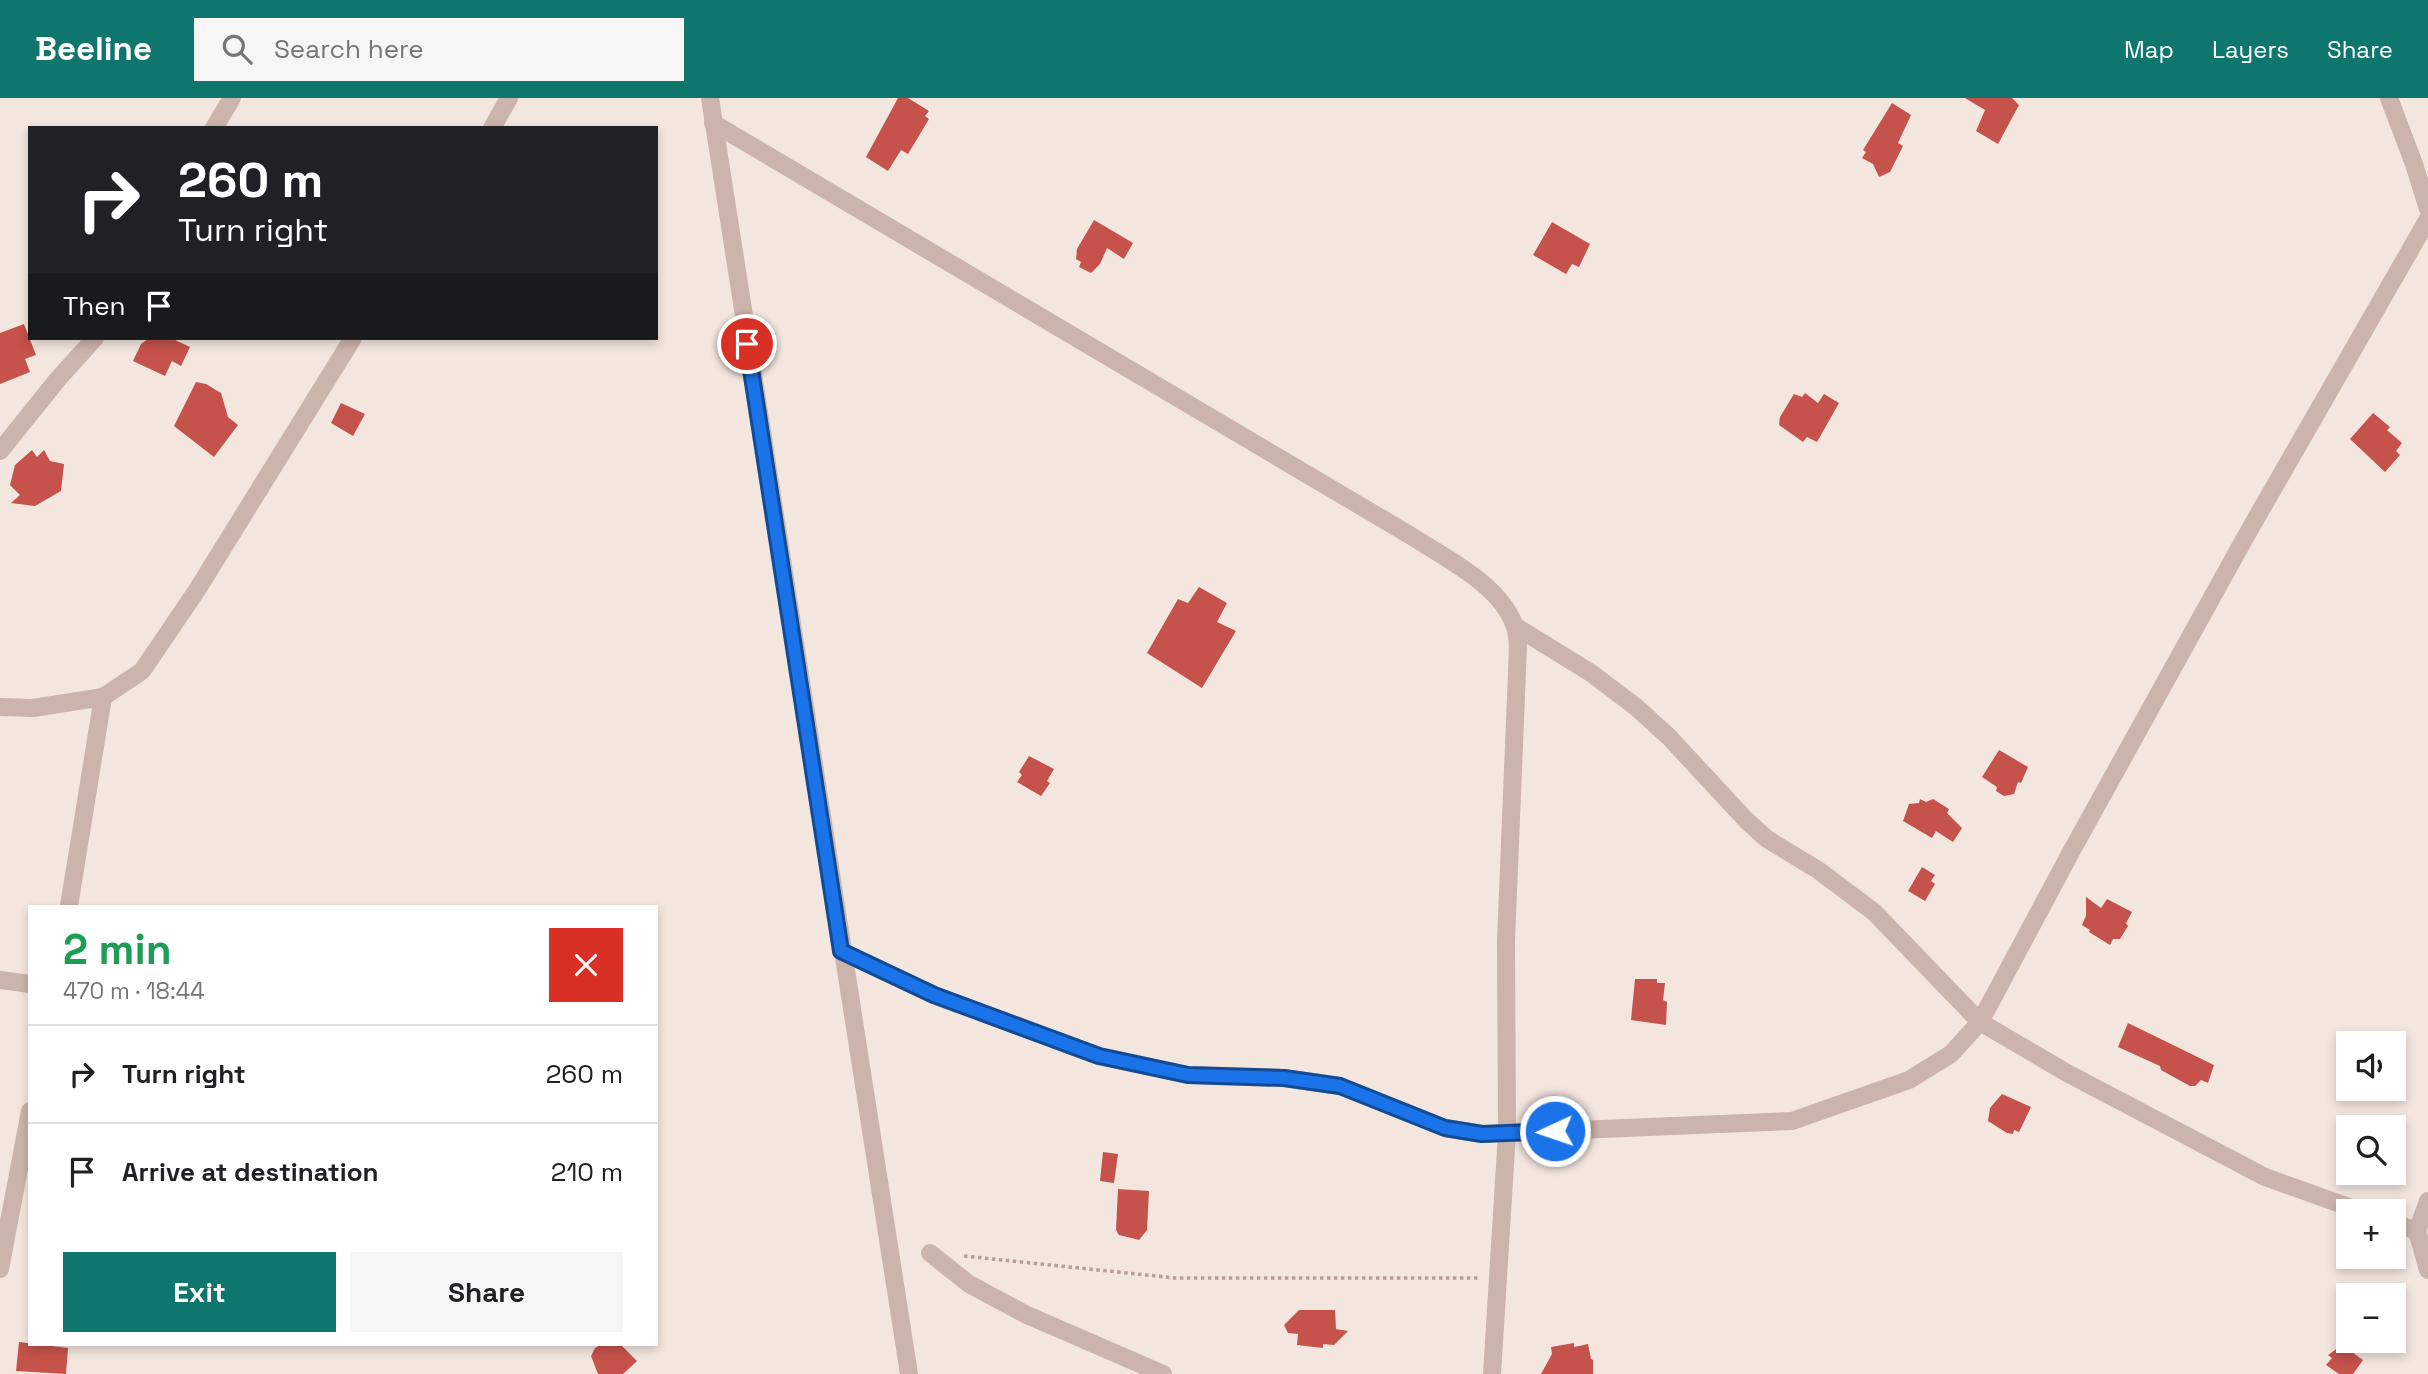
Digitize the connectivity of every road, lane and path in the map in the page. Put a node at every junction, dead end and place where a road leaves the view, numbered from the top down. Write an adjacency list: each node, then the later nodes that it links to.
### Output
1 (232, 98): 6 (street)
2 (509, 98): 7 (street)
3 (710, 98): 5 (street)
4 (2389, 98): 8 (street)
5 (713, 123): 13 (street); 17 (street)
6 (215, 126)
7 (493, 126)
8 (2428, 209)
9 (2428, 219): 20 (street)
10 (93, 340): 12 (street)
11 (352, 340): 14 (street)
12 (0, 451)
13 (1515, 626): 20 (street); 22 (street)
14 (103, 697): 15 (street); 16 (street)
15 (0, 707)
16 (69, 905)
17 (841, 951): 22 (street); 31 (street)
18 (0, 980): 19 (street)
19 (28, 984)
20 (1980, 1022): 22 (street); 24 (street)
21 (28, 1122): 28 (street)
22 (1507, 1133): 30 (street)
23 (2428, 1201): 26 (street)
24 (2336, 1202)
25 (2406, 1227): 26 (street)
26 (2417, 1231): 29 (street)
27 (930, 1253): 30 (path); 32 (street)
28 (0, 1269)
29 (2428, 1270)
30 (1499, 1279): 33 (street)
31 (909, 1374)
32 (1163, 1374)
33 (1492, 1374)

